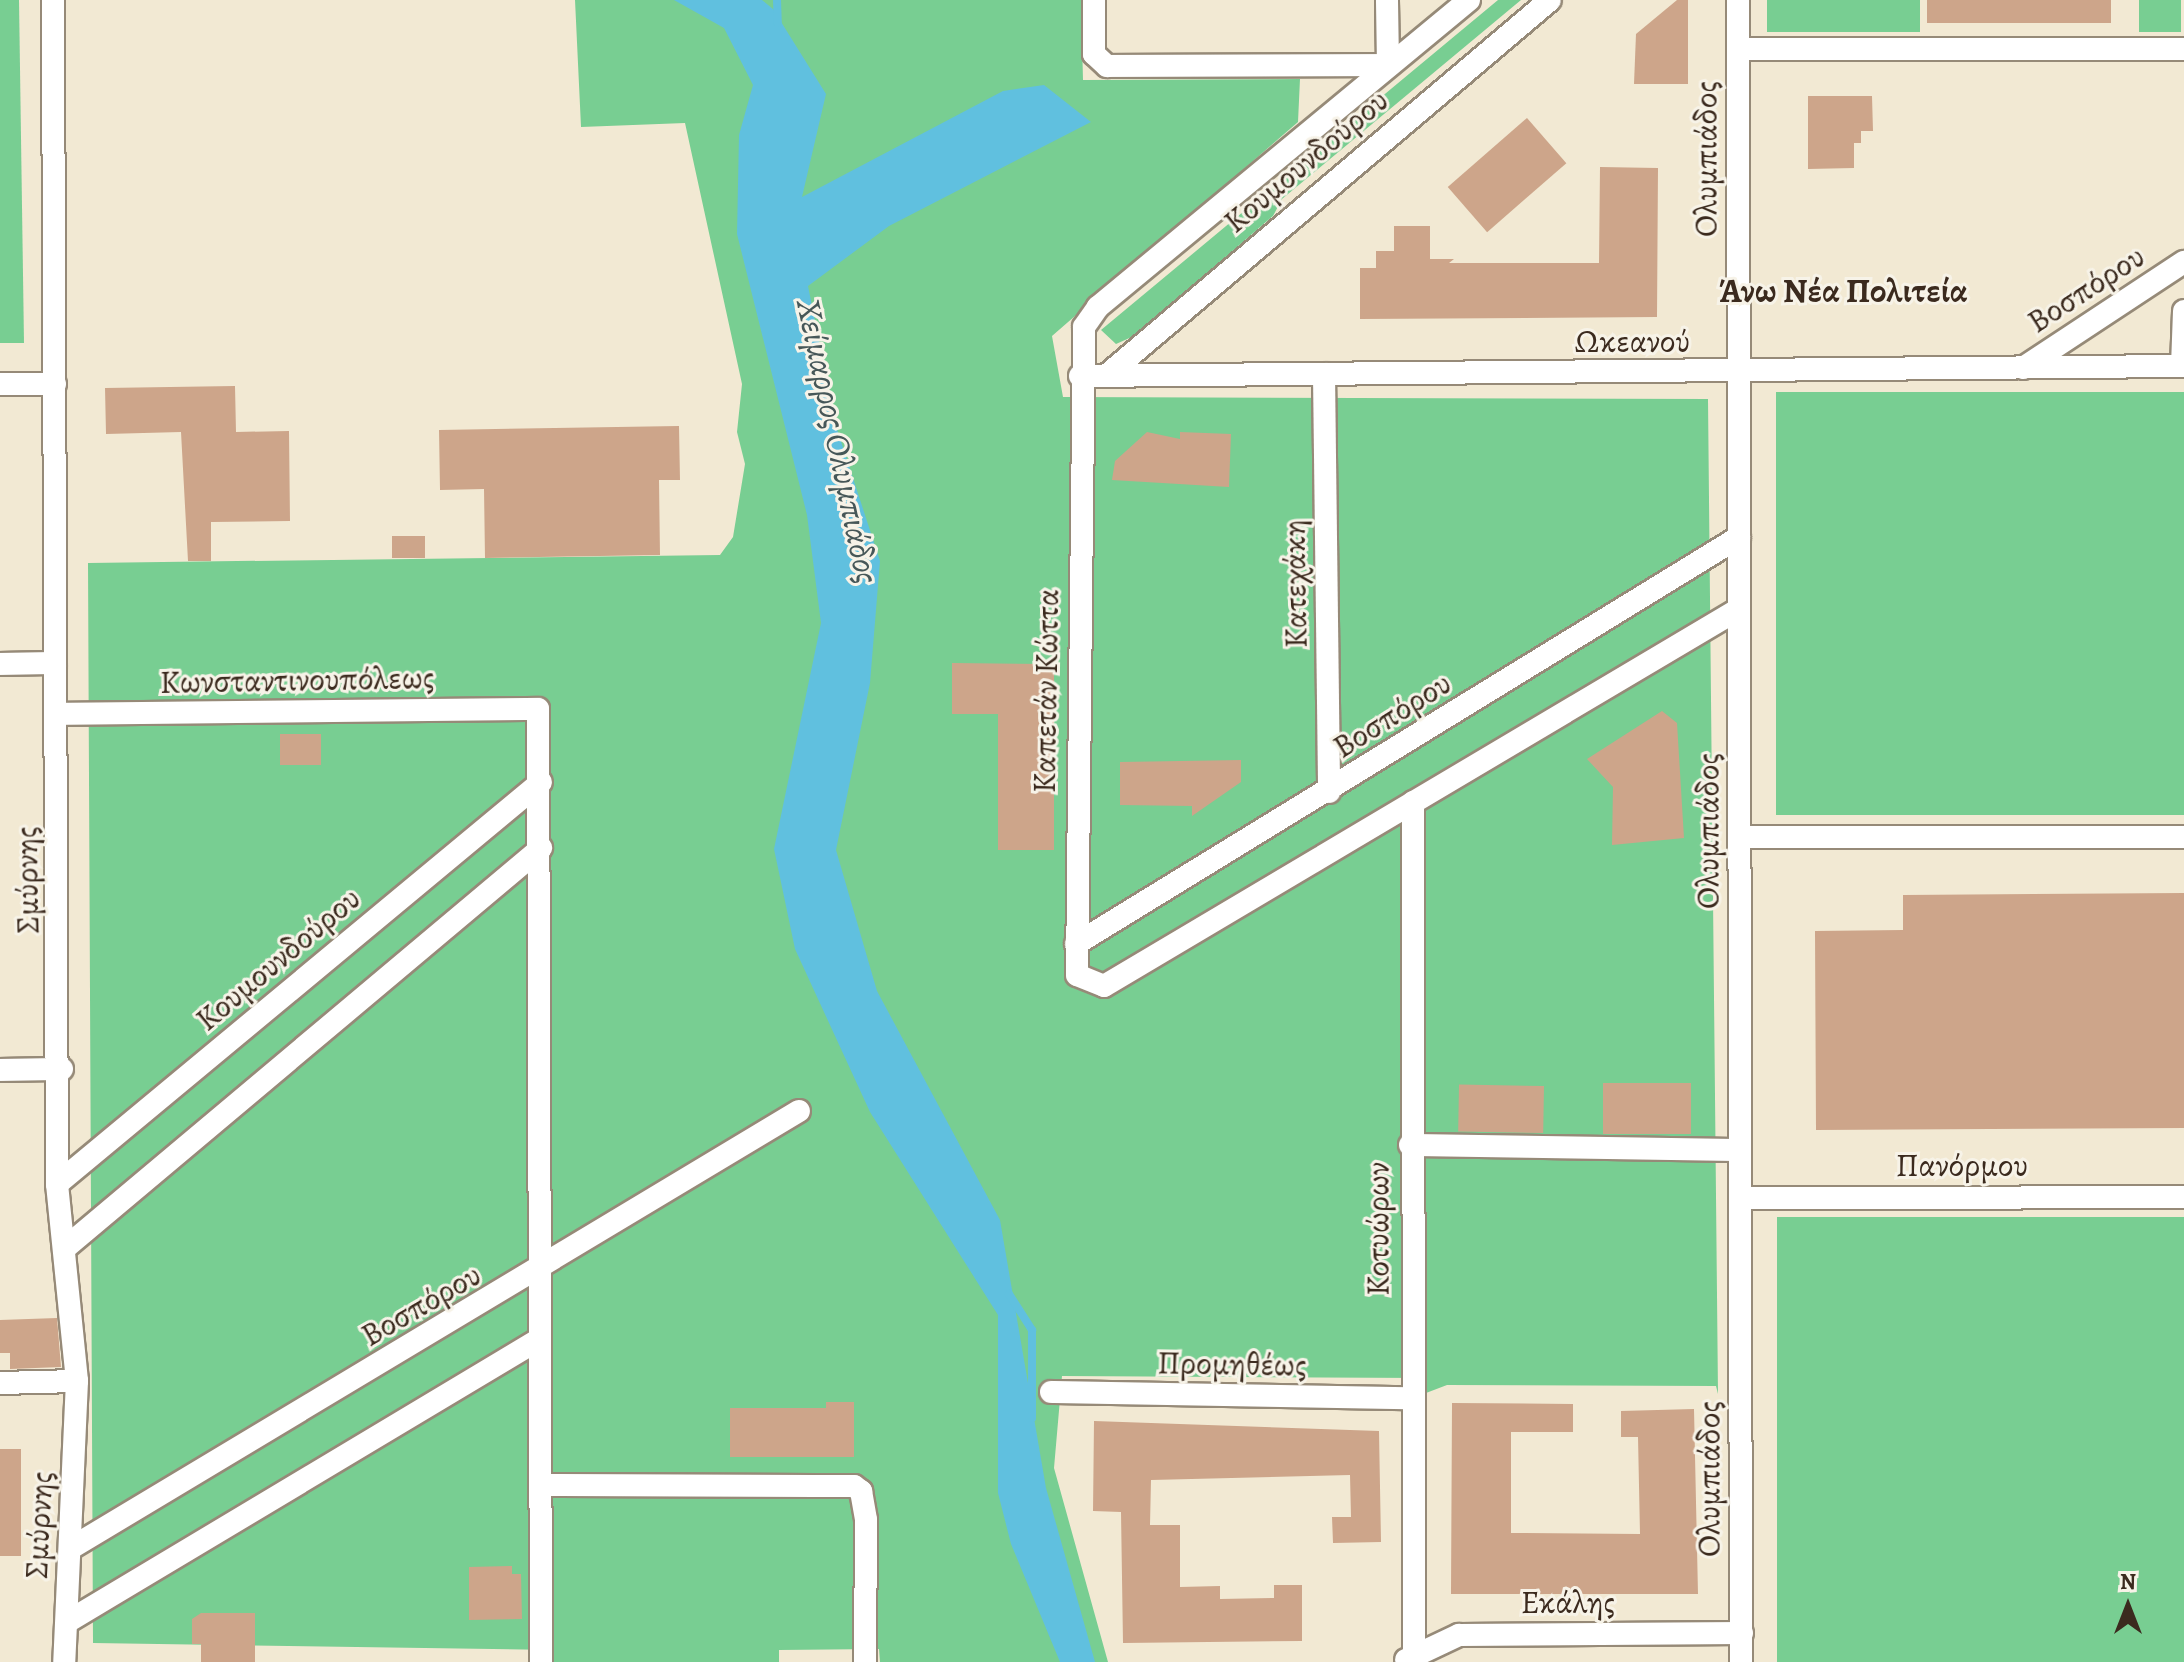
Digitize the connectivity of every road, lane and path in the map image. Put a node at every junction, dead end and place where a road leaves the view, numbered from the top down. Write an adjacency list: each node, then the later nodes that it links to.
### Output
1 (53, 0): 19 (street, Σμύρνης)
2 (1094, 0): 9 (street)
3 (1387, 0): 9 (street)
4 (1469, 0): 9 (street, Κουμουνδούρου)
5 (1550, 0): 16 (street, Κουμουνδούρου)
6 (1738, 0): 7 (street, Ολυμπιάδος)
7 (1738, 49): 8 (street); 14 (street, Ολυμπιάδος)
8 (2184, 49)
9 (1388, 65): 17 (street, Κουμουνδούρου)
10 (2184, 262): 13 (street, Βοσπόρου)
11 (2183, 325): 12 (street)
12 (2183, 366): 13 (street, Ωκεανού)
13 (2022, 368): 14 (street, Ωκεανού)
14 (1738, 373): 15 (street, Ωκεανού); 20 (street, Ολυμπιάδος)
15 (1324, 374): 16 (street, Ωκεανού); 26 (street, Κατεχάκη)
16 (1107, 375): 17 (street, Ωκεανού)
17 (1080, 376): 31 (street, Καπετάν Κώττα)
18 (0, 384): 19 (street)
19 (55, 384): 22 (street, Σμύρνης)
20 (1739, 537): 21 (street, Ολυμπιάδος); 26 (street, Βοσπόρου)
21 (1739, 609): 27 (street); 28 (street, Ολυμπιάδος)
22 (55, 663): 23 (street); 24 (street, Σμύρνης)
23 (0, 664)
24 (57, 714): 25 (street, Κωνσταντινουπόλεως); 32 (street, Σμύρνης)
25 (541, 782): 30 (street); 37 (street, Κουμουνδούρου)
26 (1329, 792): 31 (street, Βοσπόρου)
27 (1413, 802): 31 (street, Καπετάν Κώττα); 35 (street, Κοτυώρων)
28 (1740, 837): 29 (street); 36 (street, Ολυμπιάδος)
29 (2184, 837)
30 (541, 848): 40 (street); 41 (street)
31 (1076, 944)
32 (62, 1069): 33 (street); 37 (street, Σμύρνης)
33 (0, 1070)
34 (799, 1111): 41 (street, Βοσπόρου)
35 (1410, 1145): 36 (street); 46 (street, Κοτυώρων)
36 (1740, 1150): 39 (street, Ολυμπιάδος)
37 (57, 1184): 40 (street, Σμύρνης)
38 (2184, 1197): 39 (street, Πανόρμου)
39 (1740, 1198): 50 (street, Ολυμπιάδος)
40 (65, 1248): 43 (street, Σμύρνης)
41 (540, 1273): 42 (street); 48 (street, Βοσπόρου)
42 (538, 1340): 47 (street); 49 (street)
43 (77, 1381): 44 (street); 48 (street, Σμύρνης)
44 (0, 1383)
45 (1051, 1392): 46 (street, Προμηθέως)
46 (1411, 1398): 51 (street, Κοτυώρων)
47 (541, 1485): 53 (street); 54 (street)
48 (71, 1548): 49 (street, Σμύρνης)
49 (67, 1622): 52 (street, Σμύρνης)
50 (1742, 1633): 51 (street, Εκάλης); 55 (street, Ολυμπιάδος)
51 (1408, 1659)
52 (64, 1662)
53 (541, 1662)
54 (865, 1662)
55 (1741, 1662)

